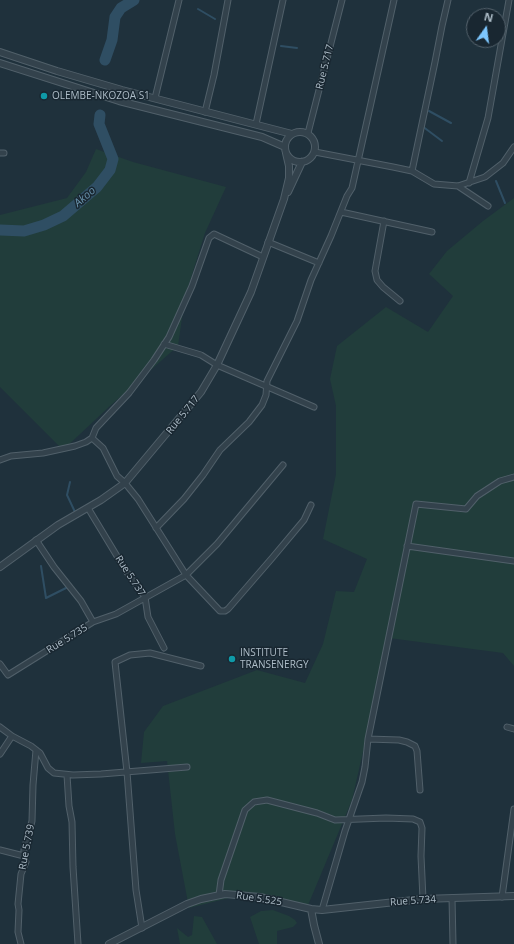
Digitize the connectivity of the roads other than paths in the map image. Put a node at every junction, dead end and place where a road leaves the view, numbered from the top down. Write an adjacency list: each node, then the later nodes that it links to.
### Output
1 (179, 0): 10 (street)
2 (228, 0): 11 (street)
3 (283, 0): 12 (street)
4 (342, 0): 13 (street, Rue 5.717)
5 (394, 0): 18 (street)
6 (448, 0): 20 (street)
7 (509, 0): 21 (street)
8 (0, 52): 10 (street)
9 (0, 63): 16 (street)
10 (155, 98): 11 (street)
11 (205, 112): 12 (street)
12 (256, 124): 14 (street)
13 (308, 133): 14 (street); 17 (street)
14 (292, 134): 16 (street)
15 (514, 147): 21 (street)
16 (286, 150): 19 (street); 23 (street, Rue 5.717)
17 (315, 152): 18 (street); 19 (street)
18 (357, 161): 20 (street); 25 (street)
19 (302, 162): 23 (street, Rue 5.717)
20 (412, 171): 22 (street)
21 (469, 183): 22 (street)
22 (458, 186): 24 (street)
23 (284, 199): 28 (street, Rue 5.717)
24 (488, 206)
25 (341, 212): 26 (street); 30 (street)
26 (384, 222): 27 (street); 31 (street)
27 (432, 232)
28 (268, 242): 29 (street, Rue 5.717); 30 (street)
29 (263, 257): 32 (street); 33 (street, Rue 5.717)
30 (319, 263): 34 (street)
31 (400, 302)
32 (164, 344): 33 (street); 36 (street)
33 (217, 365): 34 (street); 40 (street, Rue 5.717)
34 (266, 386): 35 (street); 43 (street)
35 (314, 407)
36 (92, 438): 37 (street); 40 (street)
37 (0, 460)
38 (283, 465): 48 (street)
39 (514, 477): 45 (street)
40 (125, 483): 42 (street, Rue 5.717); 43 (street)
41 (311, 505): 48 (street)
42 (88, 508): 44 (street, Rue 5.717); 49 (street, Rue 5.737)
43 (156, 528): 48 (street)
44 (36, 540): 47 (street, Rue 5.717); 50 (street, Rue 5.735)
45 (407, 546): 46 (street); 58 (street)
46 (514, 561)
47 (0, 567)
48 (186, 575): 49 (street)
49 (145, 597): 50 (street); 51 (street, Rue 5.737)
50 (93, 622): 52 (street, Rue 5.735)
51 (164, 648)
52 (0, 664)
53 (201, 666): 62 (street)
54 (0, 727): 57 (street)
55 (507, 727): 56 (street)
56 (514, 728)
57 (12, 736): 59 (street); 60 (street)
58 (368, 739): 64 (street); 67 (street)
59 (36, 750): 63 (street); 69 (street, Rue 5.739)
60 (0, 754)
61 (187, 767): 62 (street)
62 (127, 772): 63 (street); 77 (street)
63 (67, 775): 79 (street)
64 (420, 790)
65 (514, 809): 66 (street)
66 (513, 815): 71 (street)
67 (349, 818): 70 (street); 74 (street); 76 (street)
68 (0, 850): 69 (street)
69 (24, 856): 78 (street, Rue 5.739)
70 (219, 895): 75 (street, Rue 5.525); 77 (street, Rue 5.525)
71 (502, 896): 72 (street, Rue 5.734); 73 (street, Rue 5.734)
72 (514, 896)
73 (452, 898): 74 (street, Rue 5.734); 82 (street)
74 (423, 899): 76 (street, Rue 5.734)
75 (311, 909): 76 (street, Rue 5.734); 81 (street)
76 (322, 910)
77 (142, 928): 80 (street, Rue 5.525)
78 (21, 944)
79 (78, 944)
80 (109, 944)
81 (319, 944)
82 (453, 944)

